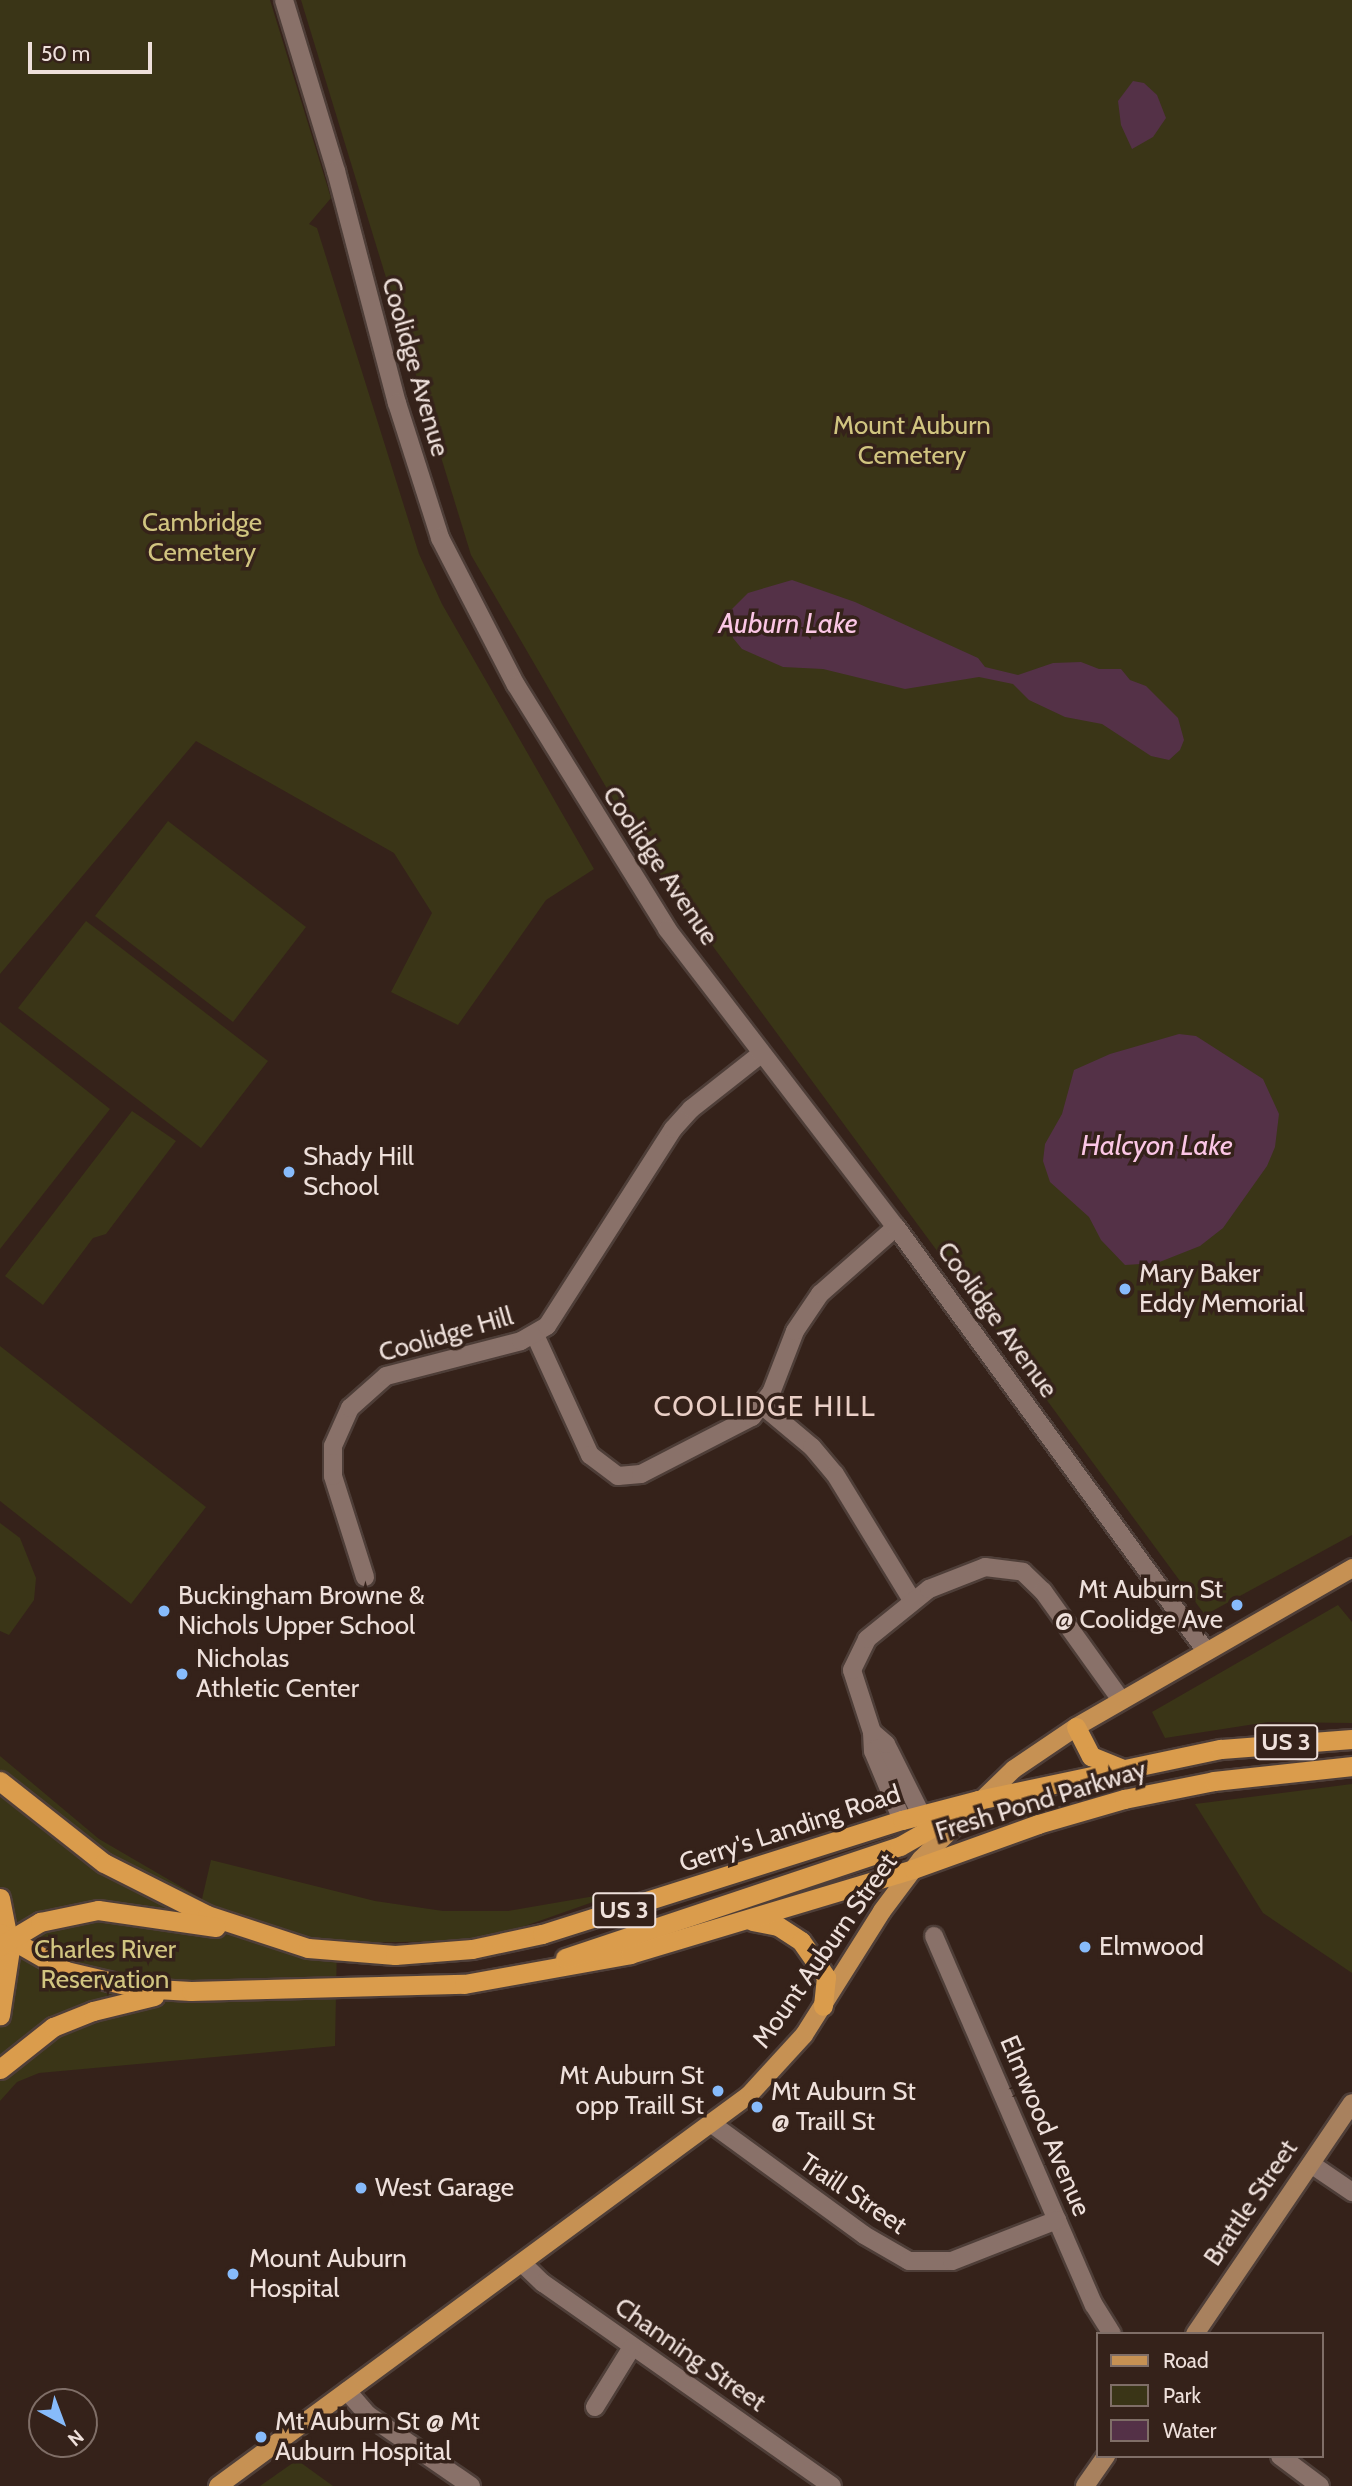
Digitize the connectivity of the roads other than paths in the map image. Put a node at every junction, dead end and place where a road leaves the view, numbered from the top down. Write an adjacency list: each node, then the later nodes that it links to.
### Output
1 (284, 0): 2 (street, Coolidge Avenue)
2 (761, 1054): 3 (street, Coolidge Avenue); 4 (street, Coolidge Hill)
3 (896, 1227): 5 (street, Coolidge Hill); 9 (street, Coolidge Avenue)
4 (535, 1335): 5 (street, Coolidge Hill); 7 (street, Coolidge Hill)
5 (763, 1406): 8 (street)
6 (1352, 1568): 9 (main road, Mount Auburn Street)
7 (365, 1577)
8 (912, 1600): 10 (street); 17 (street)
9 (1206, 1651): 10 (main road, Mount Auburn Street)
10 (1121, 1700): 11 (main road, Mount Auburn Street)
11 (1076, 1727): 14 (highway); 16 (main road, Mount Auburn Street)
12 (1352, 1739): 14 (highway, Fresh Pond Parkway / US 3)
13 (1352, 1766): 18 (highway, Fresh Pond Parkway / US 3)
14 (1122, 1768): 16 (highway, Fresh Pond Parkway / US 3)
15 (0, 1781): 21 (highway, Gerry's Landing Road)
16 (978, 1800): 17 (highway, Gerry's Landing Road / US 3); 18 (main road, Mount Auburn Street); 24 (highway)
17 (911, 1817): 21 (highway, Gerry's Landing Road / US 3)
18 (912, 1870): 20 (highway, US 3); 26 (main road, Mount Auburn Street)
19 (0, 1898): 23 (highway)
20 (740, 1921): 24 (highway, US 3); 26 (highway)
21 (262, 1936): 23 (highway, US 3)
22 (934, 1936): 33 (street, Elmwood Avenue)
23 (3, 1940): 25 (highway); 27 (highway)
24 (480, 1982): 25 (highway, US 3)
25 (191, 1991): 28 (highway, US 3)
26 (823, 2006): 30 (main road, Mount Auburn Street)
27 (0, 2015)
28 (0, 2069)
29 (1352, 2103): 31 (main road, Brattle Street)
30 (712, 2123): 33 (street, Traill Street); 34 (main road, Mount Auburn Street)
31 (1311, 2164): 32 (street); 36 (main road, Brattle Street)
32 (1352, 2192)
33 (1057, 2220): 35 (street, Elmwood Avenue)
34 (522, 2263): 37 (street, Channing Street); 38 (main road, Mount Auburn Street)
35 (1111, 2332)
36 (1196, 2332)
37 (632, 2347): 39 (street); 44 (street, Channing Street)
38 (347, 2392): 42 (main road, Mount Auburn Street); 43 (street)
39 (596, 2407)
40 (1105, 2458): 45 (main road)
41 (1283, 2458): 46 (street)
42 (218, 2486)
43 (471, 2486)
44 (832, 2486)
45 (1085, 2486)
46 (1320, 2486)

